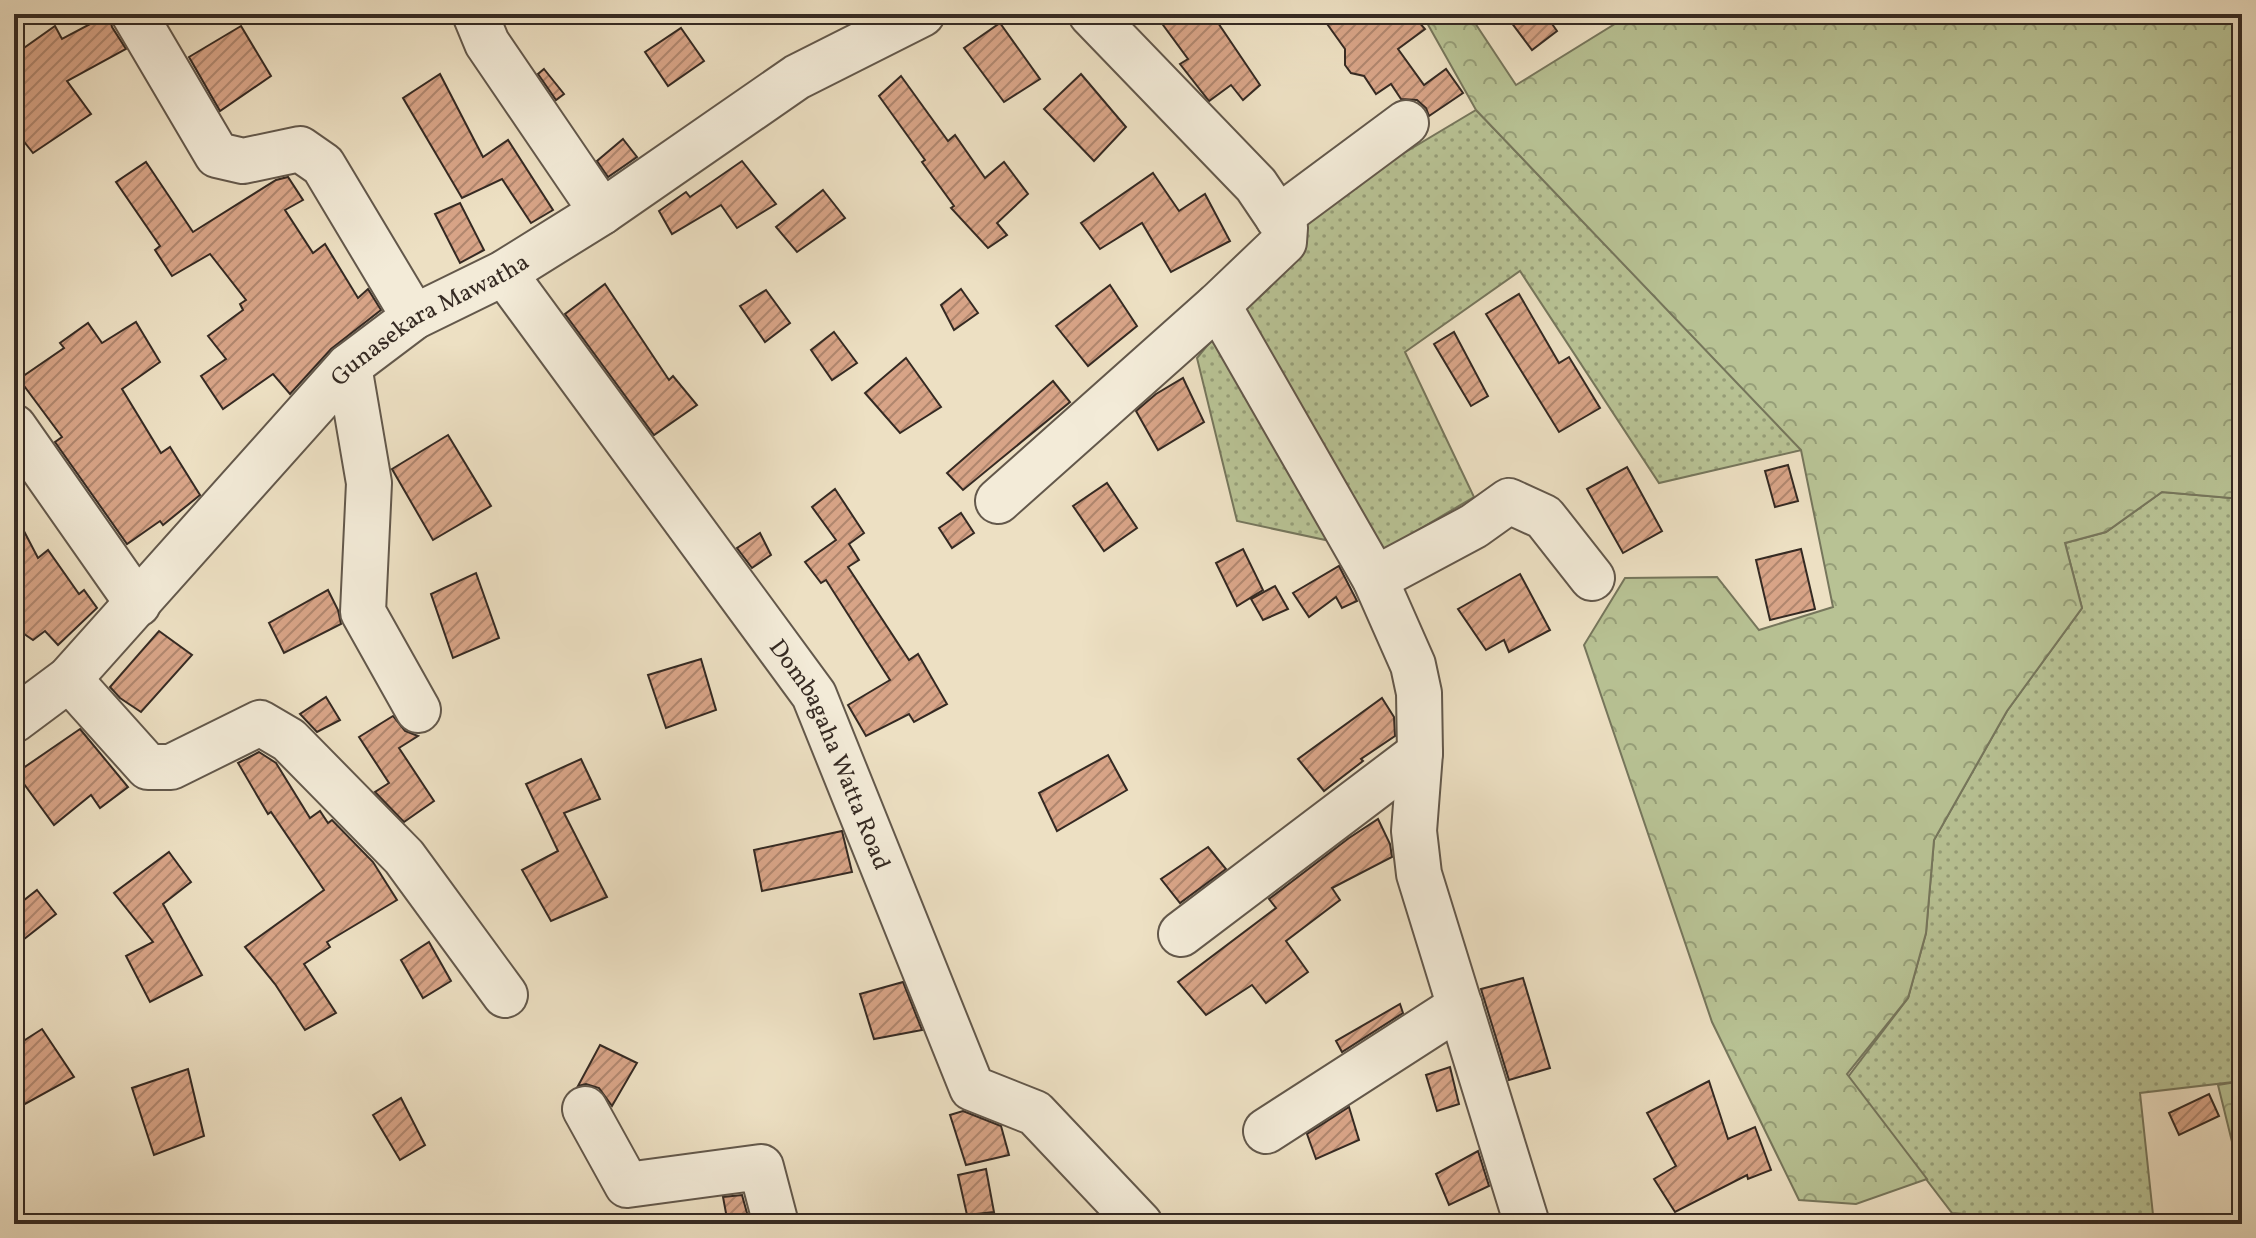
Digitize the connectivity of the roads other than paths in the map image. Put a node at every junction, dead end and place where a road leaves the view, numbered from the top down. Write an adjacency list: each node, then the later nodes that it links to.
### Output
1 (134, 14): 10 (street)
2 (475, 14): 6 (street)
3 (922, 14): 6 (street, Gunasekara Mawatha)
4 (1091, 14): 7 (street)
5 (1406, 123): 7 (street)
6 (602, 212): 8 (street, Gunasekara Mawatha)
7 (1278, 218): 9 (street)
8 (504, 273): 10 (street, Gunasekara Mawatha); 27 (street, Dombagaha Watta Road)
9 (1218, 305): 13 (street); 15 (street)
10 (414, 317): 11 (street, Gunasekara Mawatha)
11 (349, 366): 16 (street, Gunasekara Mawatha); 18 (street)
12 (14, 427): 16 (street)
13 (998, 501)
14 (1592, 578): 15 (street)
15 (1375, 579): 20 (street)
16 (138, 604): 17 (street, Gunasekara Mawatha)
17 (69, 679): 19 (street, Gunasekara Mawatha); 22 (street)
18 (418, 710)
19 (17, 713)
20 (1420, 753): 21 (street); 23 (street)
21 (1181, 934)
22 (505, 995)
23 (1460, 1006): 25 (street); 28 (street)
24 (585, 1109): 26 (street)
25 (1266, 1131)
26 (776, 1224)
27 (1140, 1224)
28 (1527, 1224)

